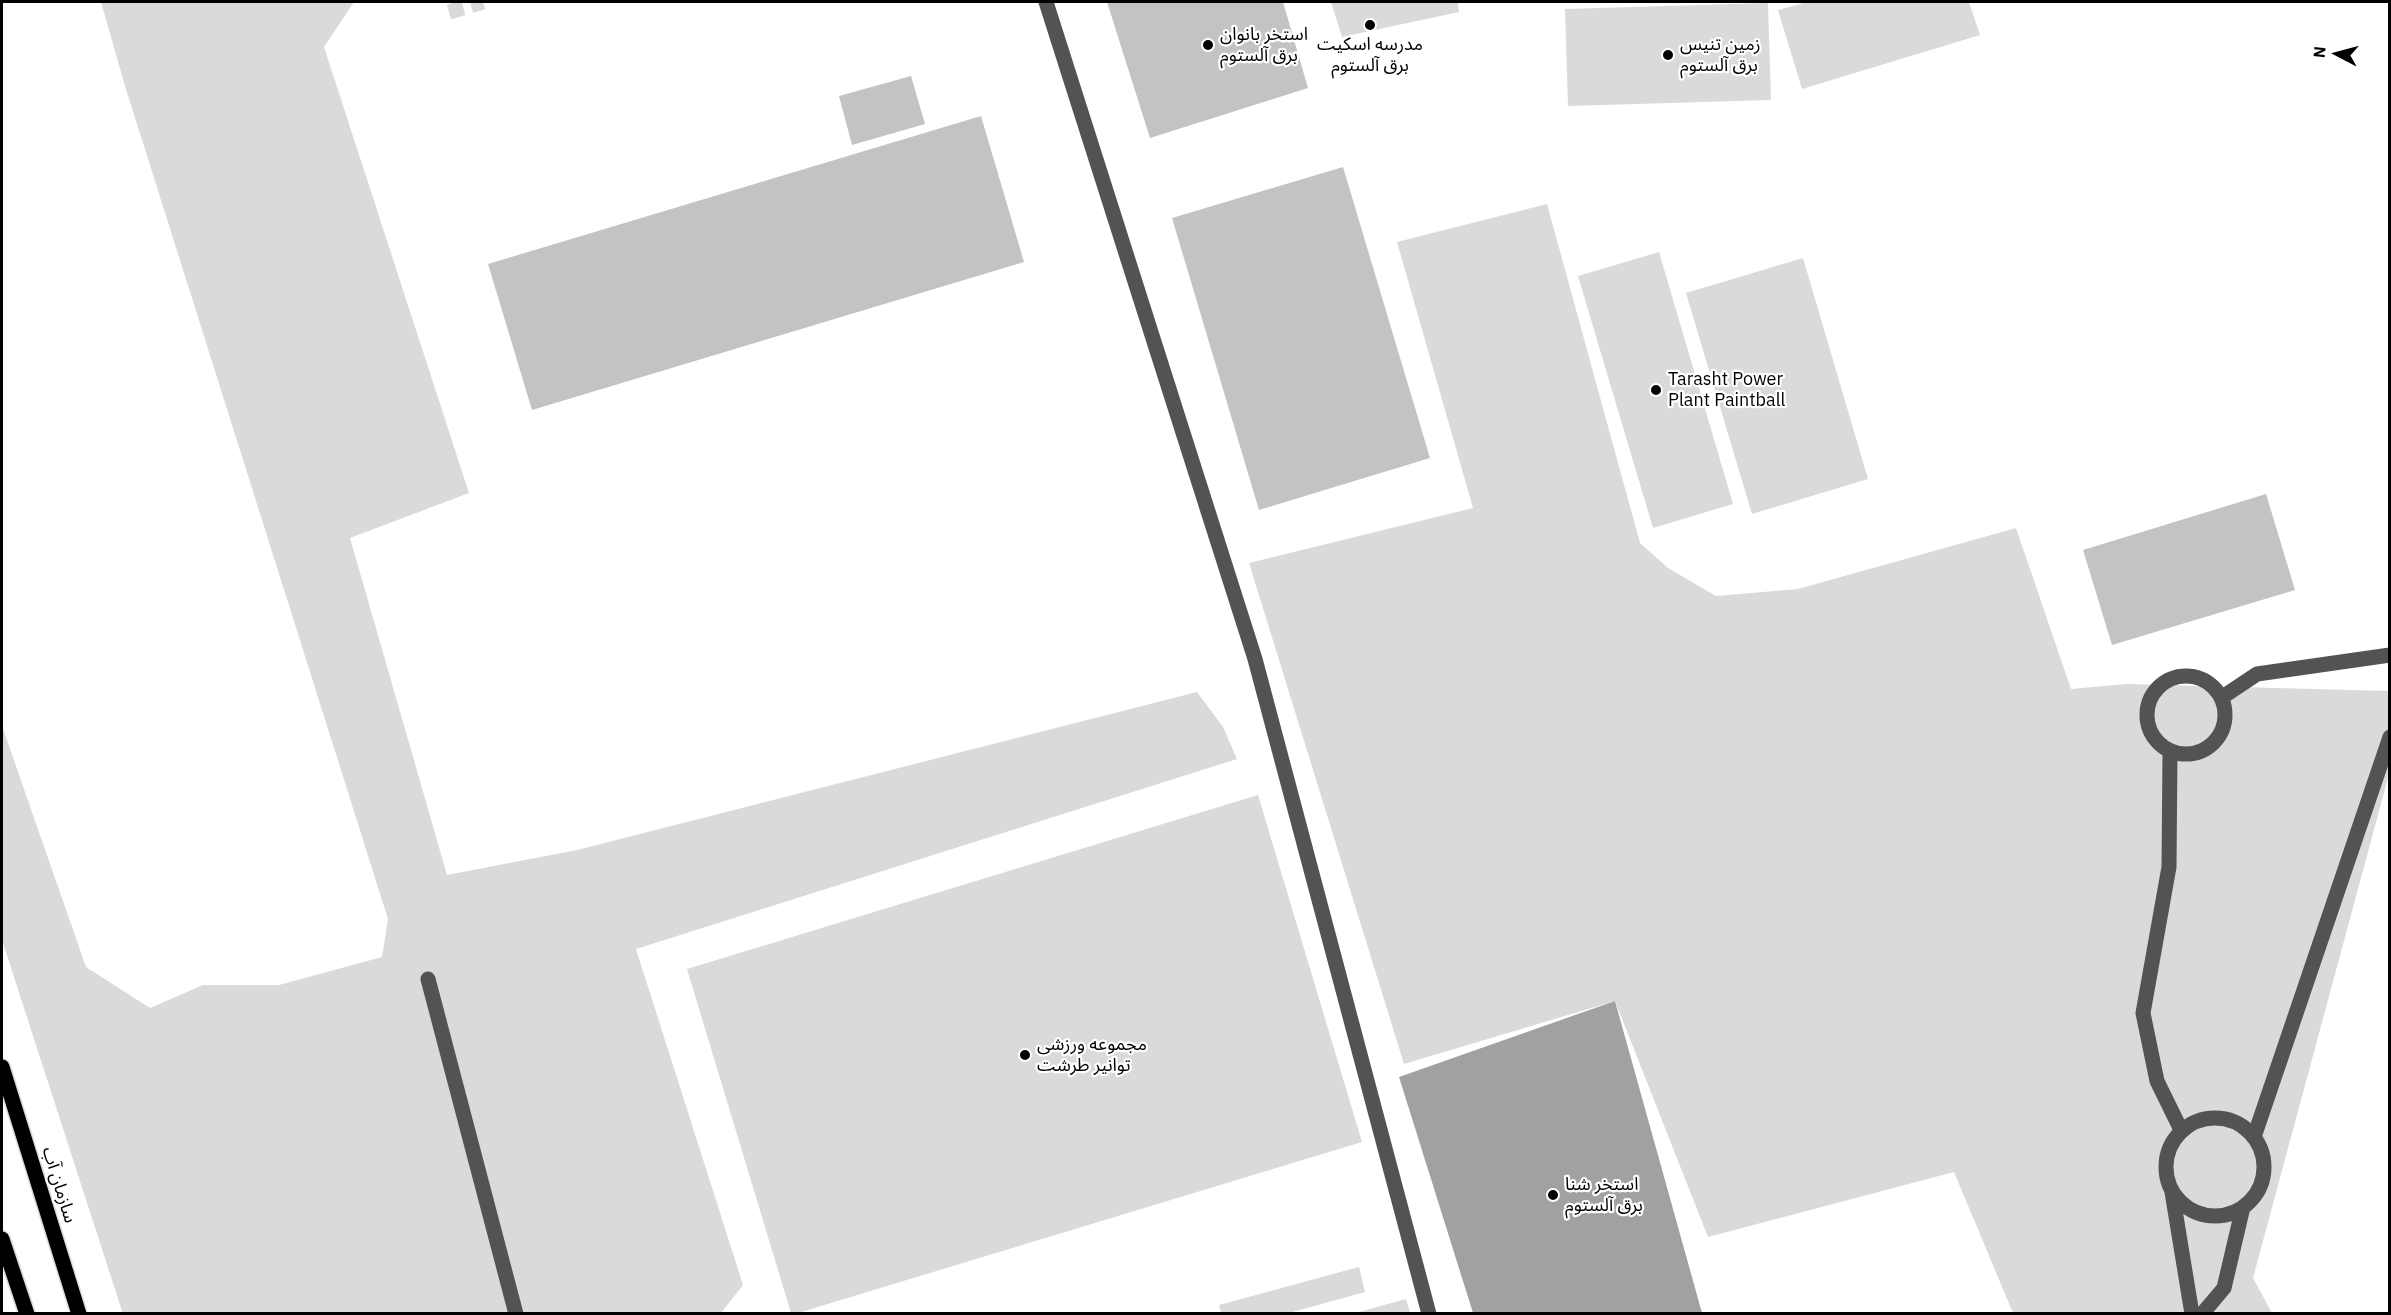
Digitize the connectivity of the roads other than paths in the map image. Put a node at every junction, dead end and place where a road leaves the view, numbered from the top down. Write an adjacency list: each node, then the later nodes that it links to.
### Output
1 (1046, 2): 16 (lane)
2 (2390, 655): 3 (lane)
3 (2220, 698): 5 (lane); 5 (lane)
4 (2390, 737): 9 (lane)
5 (2170, 751): 8 (lane)
6 (428, 979): 15 (lane)
7 (2, 1067): 14 (main road, سازمان آب)
8 (2181, 1130): 9 (lane); 10 (lane)
9 (2254, 1137): 11 (lane)
10 (2172, 1192): 11 (lane); 17 (lane)
11 (2243, 1208): 18 (lane)
12 (2, 1239): 13 (main road)
13 (27, 1314)
14 (79, 1314)
15 (516, 1314)
16 (1429, 1314)
17 (2192, 1314)
18 (2202, 1314)

